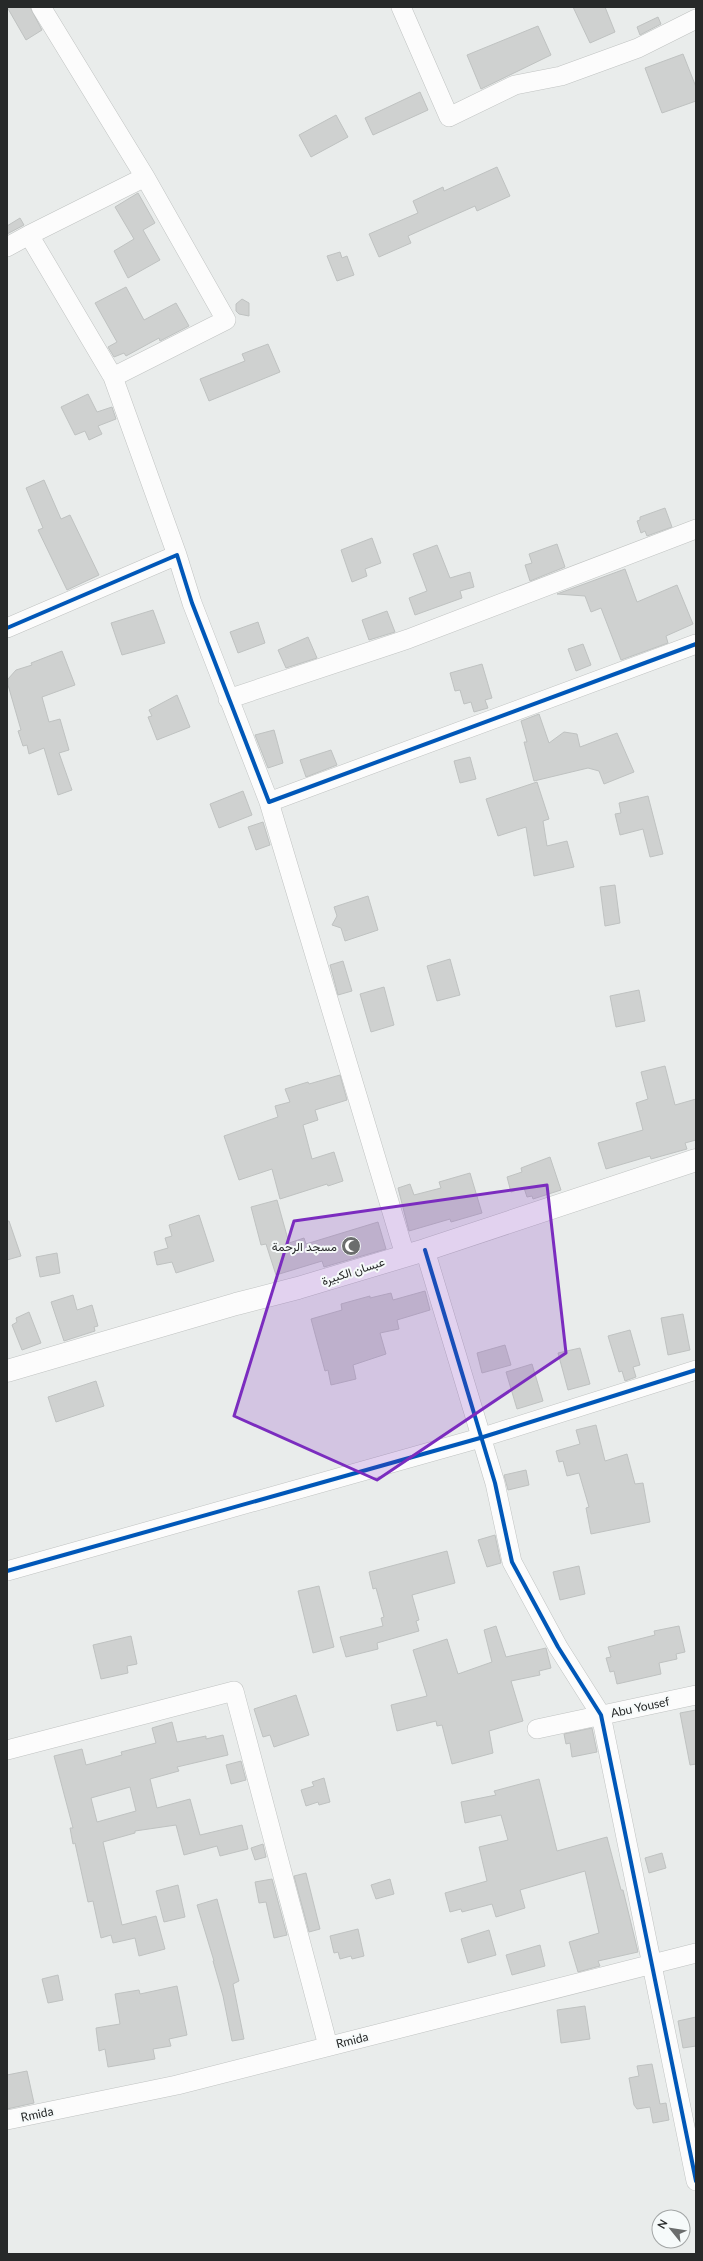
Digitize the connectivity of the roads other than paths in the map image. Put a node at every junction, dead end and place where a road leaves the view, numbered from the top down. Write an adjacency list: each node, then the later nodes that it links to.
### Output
1 (41, 7): 4 (street)
2 (401, 7): 3 (street)
3 (696, 19)
4 (145, 177): 5 (street); 7 (street)
5 (29, 235): 6 (street); 7 (street)
6 (7, 246)
7 (112, 377): 9 (street)
8 (696, 529): 12 (street)
9 (177, 555): 10 (street); 12 (street)
10 (7, 628)
11 (696, 644): 13 (street)
12 (228, 699): 13 (street)
13 (269, 802): 15 (street)
14 (696, 1160): 15 (main road, عبسان الكبيرة)
15 (415, 1252): 17 (main road, عبسان الكبيرة); 18 (street)
16 (696, 1370): 18 (street)
17 (7, 1371)
18 (480, 1438): 19 (street); 21 (street)
19 (7, 1571)
20 (696, 1695): 21 (street, Abu Yousef)
21 (601, 1715): 22 (street, Abu Yousef); 25 (street)
22 (537, 1730)
23 (7, 1750): 26 (street)
24 (696, 1953): 25 (street, Rmida)
25 (652, 1964): 26 (street, Rmida); 28 (street)
26 (328, 2046): 27 (street, Rmida)
27 (7, 2120)
28 (696, 2181)

